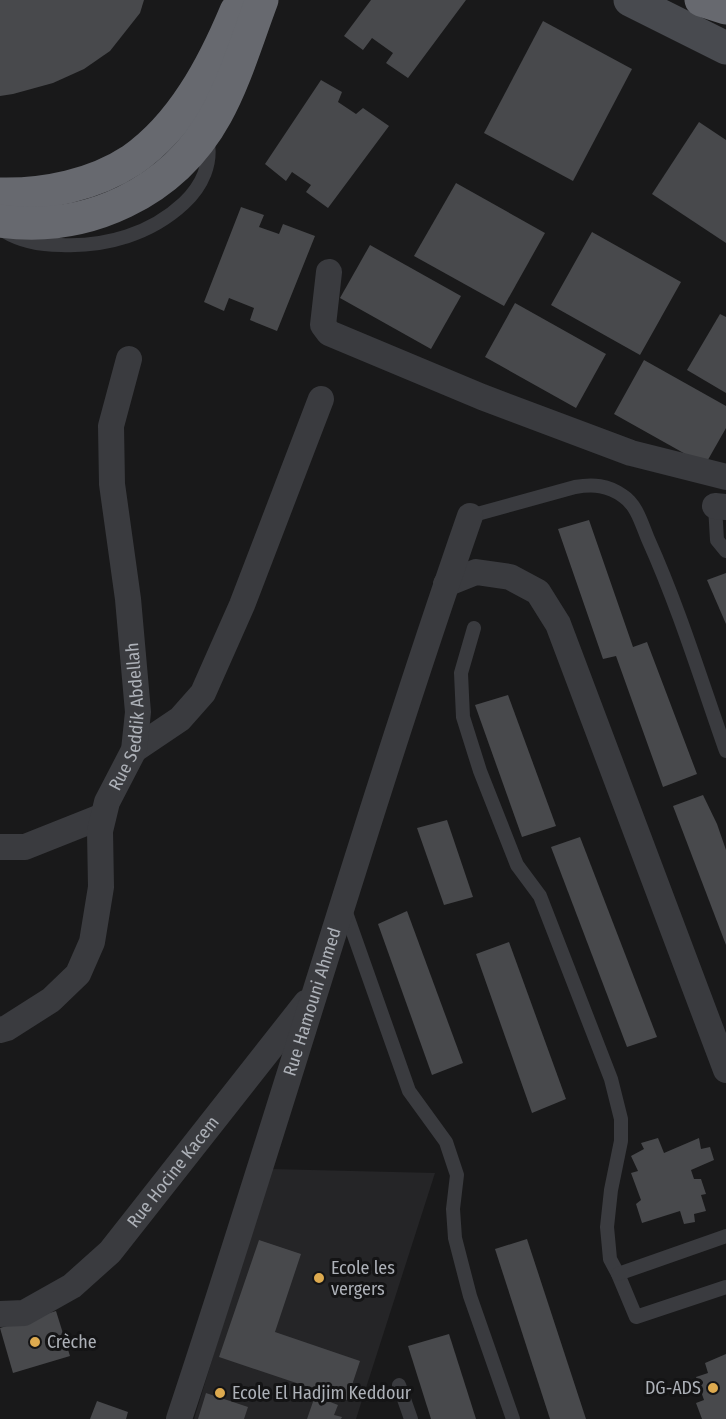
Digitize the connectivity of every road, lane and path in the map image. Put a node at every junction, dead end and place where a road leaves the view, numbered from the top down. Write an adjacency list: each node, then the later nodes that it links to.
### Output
1 (240, 0): 8 (highway)
2 (262, 0): 7 (highway)
3 (630, 0): 6 (street)
4 (701, 0): 5 (highway)
5 (726, 8)
6 (726, 48)
7 (205, 132): 9 (highway); 10 (lane)
8 (0, 194)
9 (0, 221)
10 (0, 229)
11 (328, 272): 14 (street)
12 (129, 359): 20 (street, Rue Seddik Abdellah)
13 (321, 399): 20 (street)
14 (726, 477)
15 (721, 507): 17 (lane)
16 (470, 516): 18 (street, Rue Hamouni Ahmed); 21 (lane)
17 (726, 551)
18 (446, 584): 24 (street, Rue Hamouni Ahmed); 27 (street)
19 (474, 628): 29 (lane)
20 (134, 750): 22 (street, Rue Seddik Abdellah)
21 (726, 752)
22 (104, 816): 23 (street); 26 (street, Rue Seddik Abdellah)
23 (0, 847)
24 (343, 904): 25 (street, Rue Hamouni Ahmed); 35 (lane)
25 (316, 990): 31 (street, Rue Hocine Kacem); 33 (street, Rue Hamouni Ahmed)
26 (0, 1030)
27 (726, 1070)
28 (726, 1236): 29 (lane)
29 (618, 1274): 30 (lane)
30 (726, 1287)
31 (0, 1314)
32 (399, 1385): 34 (lane)
33 (179, 1419)
34 (411, 1419)
35 (513, 1419)

